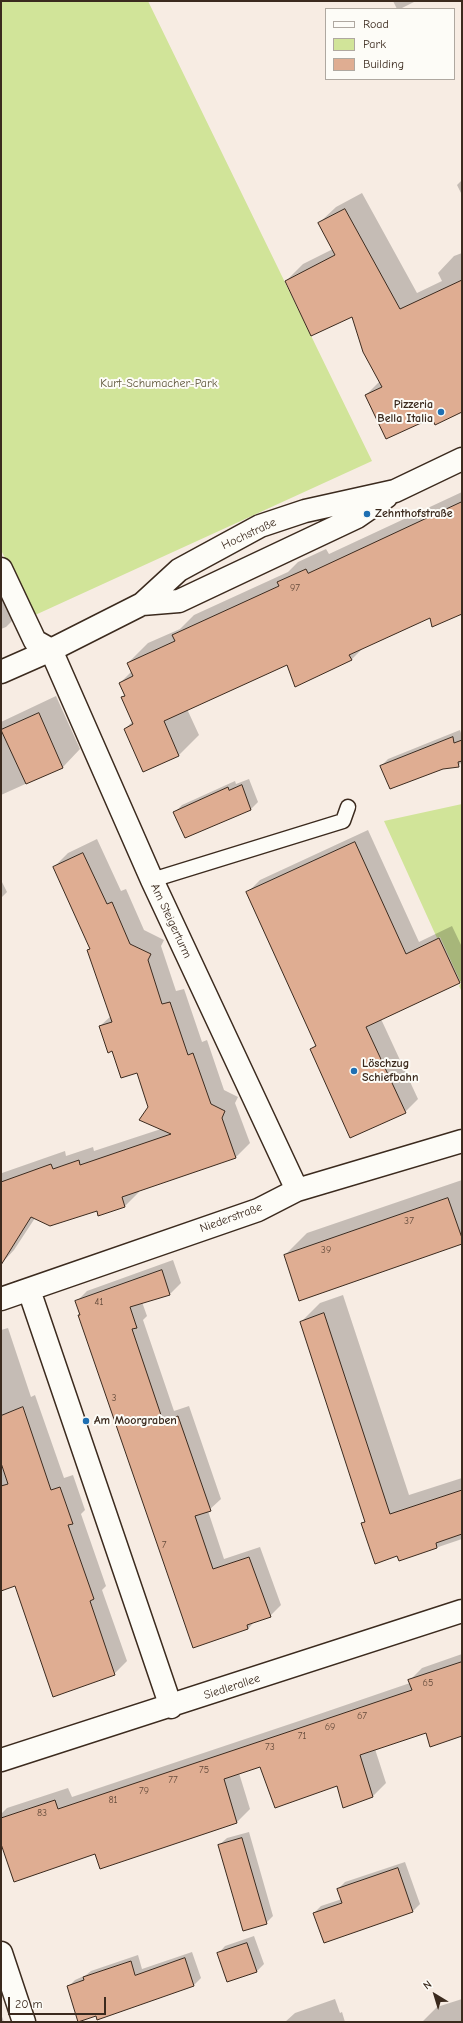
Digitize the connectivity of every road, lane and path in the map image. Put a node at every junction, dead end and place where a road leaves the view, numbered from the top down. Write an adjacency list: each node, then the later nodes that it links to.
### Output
1 (462, 459): 2 (street, Hochstraße)
2 (395, 490): 4 (street, Hochstraße); 4 (street, Hochstraße)
3 (1, 569): 5 (street)
4 (142, 604): 5 (street, Hochstraße)
5 (51, 650): 6 (street, Hochstraße); 8 (street, Am Steigerturm)
6 (1, 672)
7 (348, 807): 8 (lane)
8 (152, 880): 10 (street, Am Steigerturm)
9 (462, 1141): 10 (street, Niederstraße)
10 (297, 1190): 11 (street, Niederstraße)
11 (29, 1290): 12 (street, Niederstraße); 14 (street)
12 (1, 1299)
13 (462, 1610): 14 (street, Siedlerallee)
14 (171, 1706): 15 (street, Siedlerallee)
15 (1, 1760)
16 (1, 1953): 17 (street)
17 (24, 2022)

